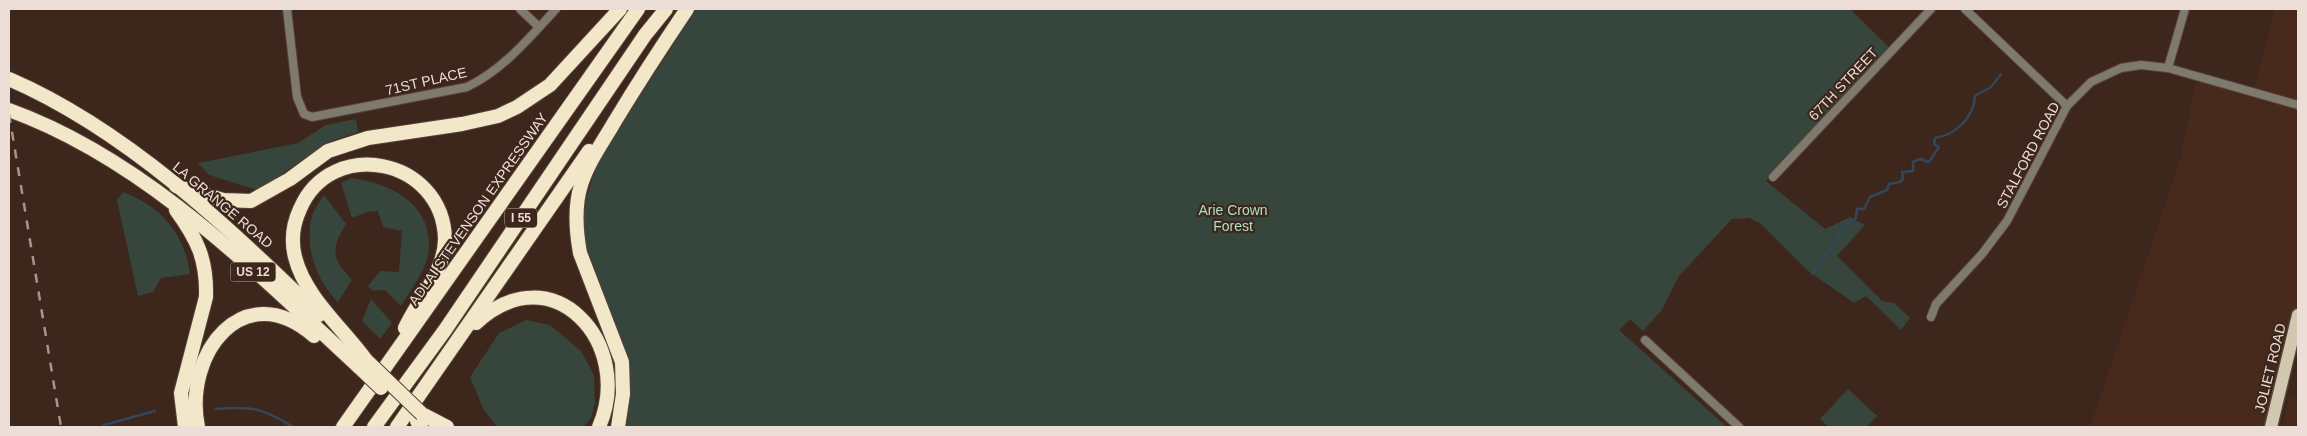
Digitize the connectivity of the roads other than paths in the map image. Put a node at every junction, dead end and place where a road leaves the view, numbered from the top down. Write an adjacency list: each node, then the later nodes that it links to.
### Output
1 (287, 9): 11 (street, 71ST PLACE)
2 (520, 9): 11 (street)
3 (556, 9): 11 (street, 71ST PLACE)
4 (620, 9): 19 (highway)
5 (638, 9): 25 (highway, ADLAI STEVENSON EXPRESSWAY / I 55)
6 (666, 9): 34 (highway, I 55)
7 (686, 9): 12 (highway)
8 (1931, 9): 18 (street, 67TH STREET)
9 (1965, 9): 16 (street)
10 (2185, 9): 13 (street)
11 (539, 27)
12 (649, 64): 26 (highway); 37 (highway)
13 (2168, 68): 15 (street, STALFORD ROAD); 16 (street, STALFORD ROAD)
14 (9, 79): 19 (highway, LA GRANGE ROAD / US 12)
15 (2298, 105)
16 (2067, 106): 22 (street, STALFORD ROAD)
17 (9, 110): 20 (highway, LA GRANGE ROAD / US 12)
18 (1773, 177)
19 (176, 186): 24 (highway, LA GRANGE ROAD / US 12)
20 (167, 198): 24 (highway, LA GRANGE ROAD / US 12); 30 (highway)
21 (2298, 315): 39 (main road, JOLIET ROAD)
22 (1931, 317)
23 (1646, 340): 38 (street)
24 (341, 344): 25 (highway); 28 (highway, LA GRANGE ROAD / US 12, bridge); 31 (highway)
25 (394, 357): 27 (highway, ADLAI STEVENSON EXPRESSWAY / I 55)
26 (444, 360): 35 (highway); 36 (highway)
27 (360, 403): 32 (highway); 33 (highway, ADLAI STEVENSON EXPRESSWAY / I 55)
28 (421, 422): 29 (highway, LA GRANGE ROAD)
29 (443, 426)
30 (185, 427)
31 (198, 427)
32 (336, 427)
33 (343, 427)
34 (374, 427)
35 (397, 427)
36 (599, 427)
37 (618, 427)
38 (1739, 427)
39 (2271, 427)

